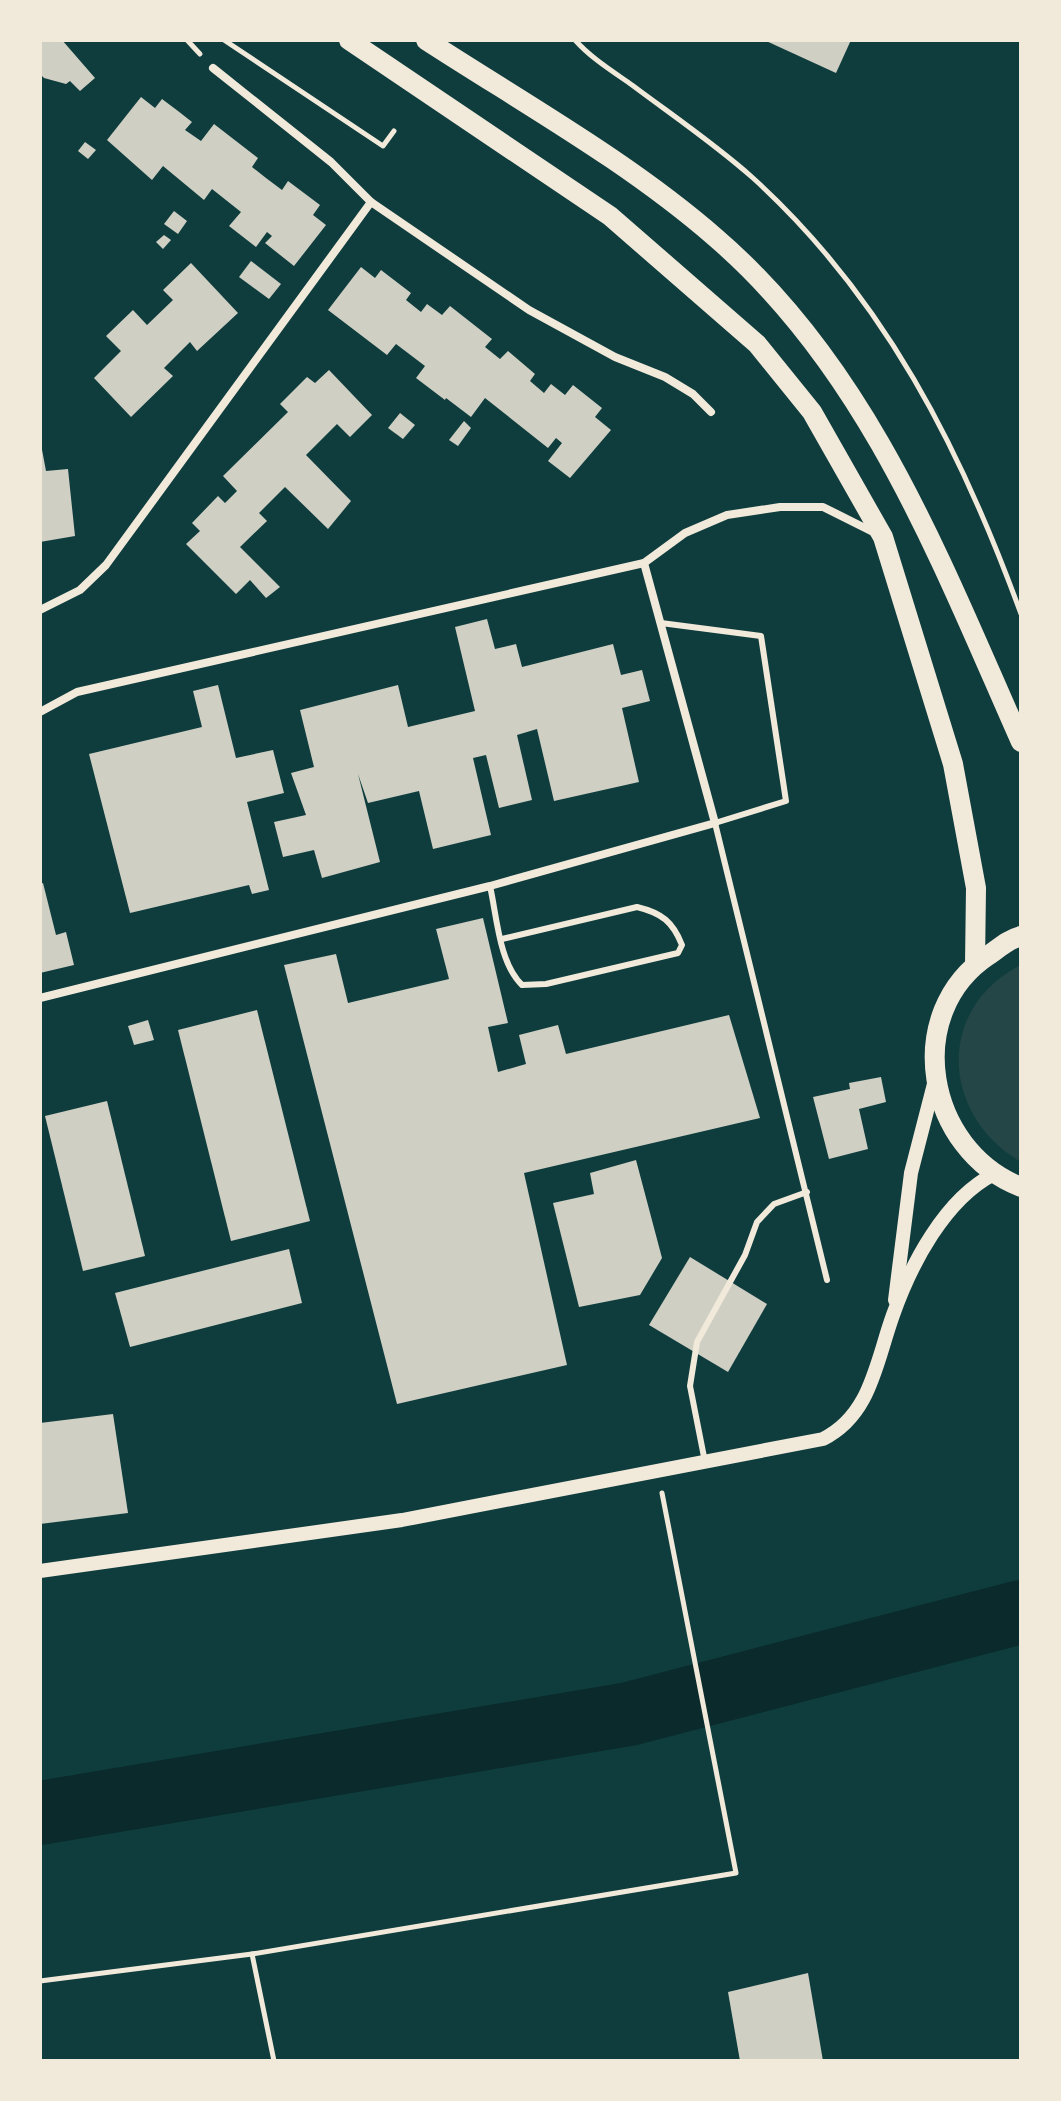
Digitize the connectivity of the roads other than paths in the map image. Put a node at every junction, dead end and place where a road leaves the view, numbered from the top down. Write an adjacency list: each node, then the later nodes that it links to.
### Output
1 (349, 40): 6 (main road)
2 (426, 40): 11 (main road)
3 (213, 68): 4 (street)
4 (371, 202): 5 (street); 8 (street)
5 (711, 412)
6 (883, 537): 7 (street); 16 (main road)
7 (644, 563): 9 (street); 10 (street)
8 (40, 610)
9 (661, 623): 12 (street); 12 (lane)
10 (40, 712)
11 (1021, 742)
12 (715, 823): 13 (street); 21 (lane)
13 (490, 886): 15 (lane); 17 (street)
14 (1021, 936): 16 (main road)
15 (502, 939): 15 (lane)
16 (975, 964): 18 (main road)
17 (40, 998)
18 (935, 1080): 19 (main road); 23 (street)
19 (994, 1174): 20 (main road); 23 (street)
20 (1021, 1187)
21 (807, 1192): 22 (lane); 24 (lane)
22 (827, 1280)
23 (894, 1313): 24 (street)
24 (705, 1463): 25 (street)
25 (40, 1571)

